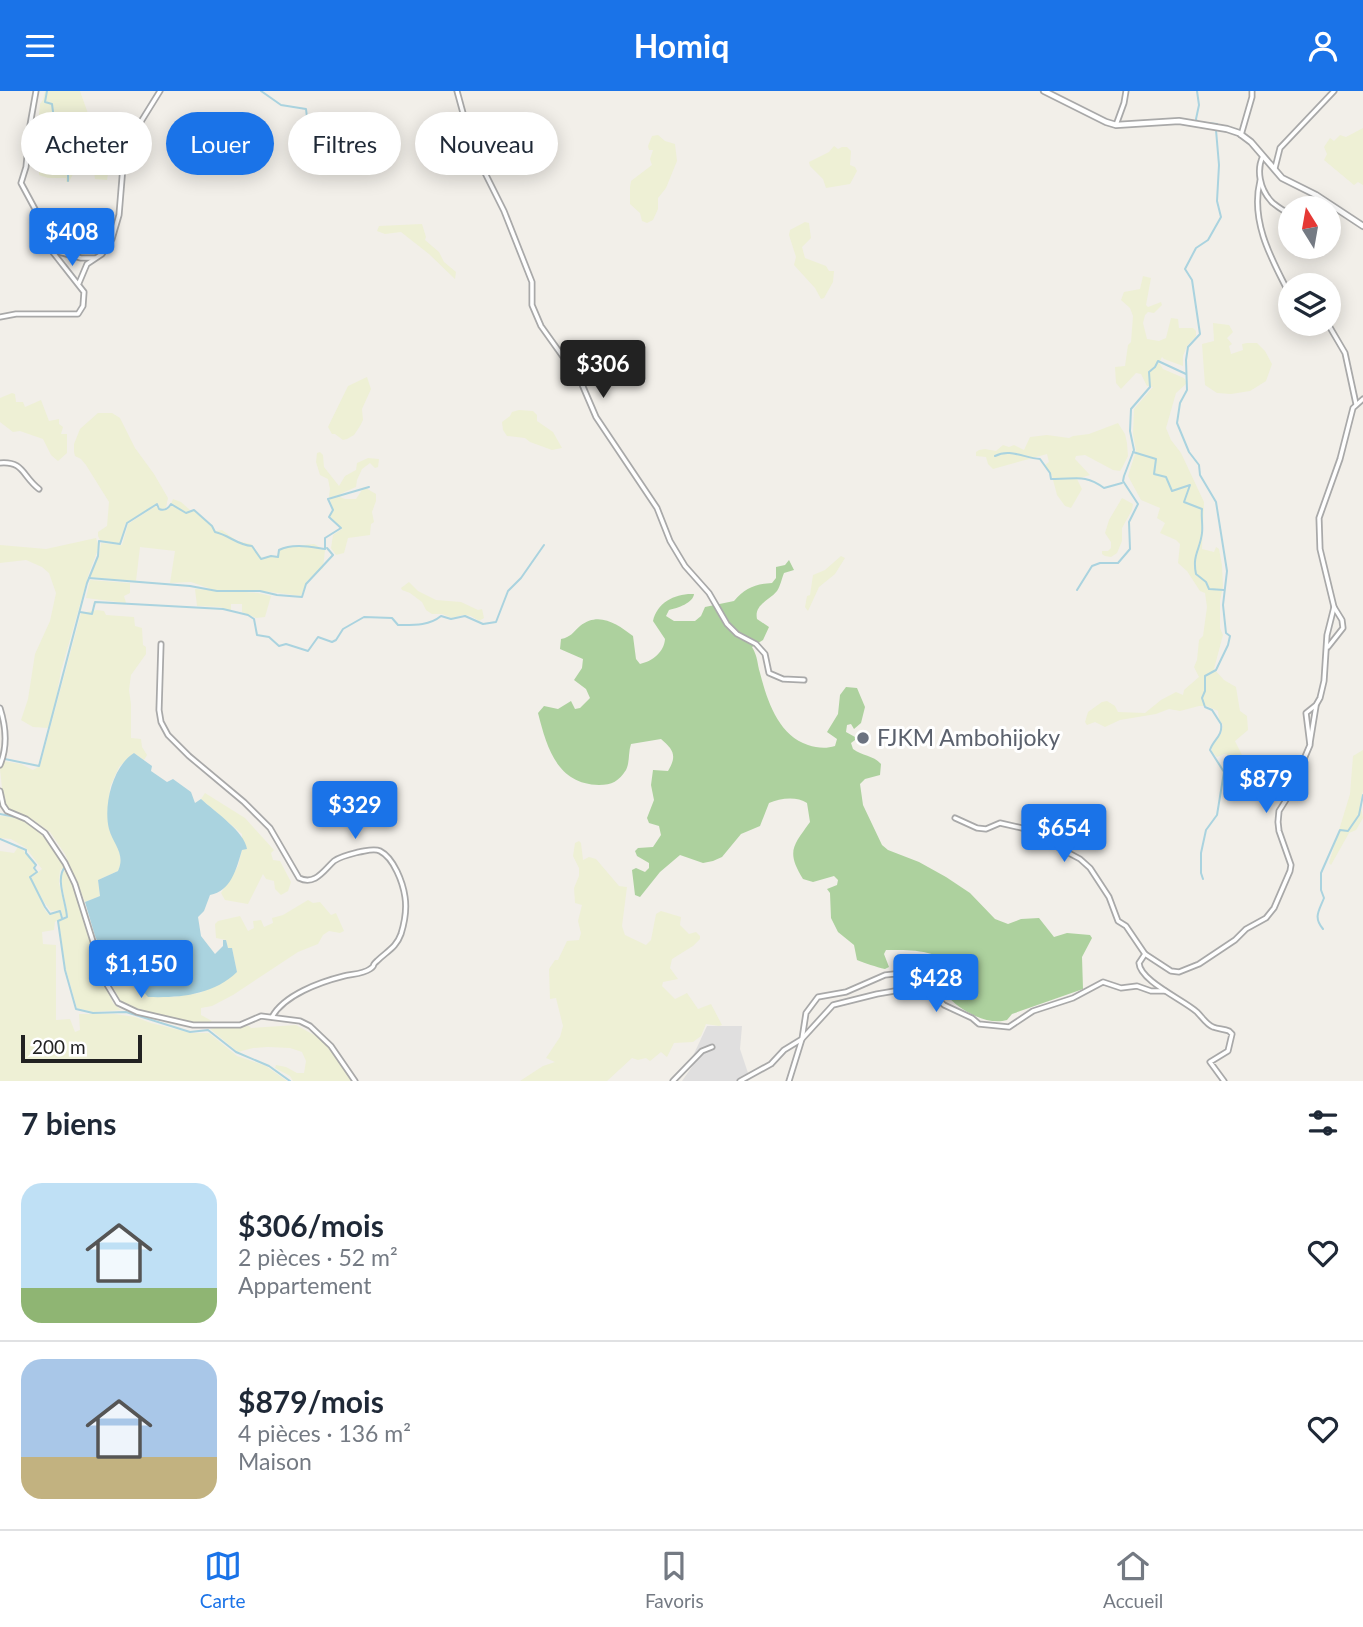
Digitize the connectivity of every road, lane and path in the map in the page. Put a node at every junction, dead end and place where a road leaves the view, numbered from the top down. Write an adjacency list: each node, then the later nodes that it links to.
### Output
1 (36, 91): 15 (street)
2 (160, 91): 16 (street)
3 (457, 91): 28 (street)
4 (1044, 91): 8 (street)
5 (1126, 91): 8 (street)
6 (1252, 91): 9 (street)
7 (1334, 91): 11 (street)
8 (1116, 125): 9 (street)
9 (1241, 135): 10 (street)
10 (1263, 156): 11 (street); 12 (street)
11 (1275, 168): 14 (street)
12 (1260, 181): 13 (street); 17 (street)
13 (1278, 207)
14 (1363, 226)
15 (53, 251): 16 (street); 18 (street)
16 (96, 258): 18 (street)
17 (1280, 273)
18 (79, 283): 19 (street)
19 (0, 317)
20 (1335, 336): 22 (street)
21 (1363, 399): 22 (street)
22 (1356, 404): 25 (street)
23 (0, 463): 24 (street)
24 (39, 489)
25 (1334, 607): 27 (street); 27 (street)
26 (161, 644): 38 (street)
27 (1326, 649): 29 (street)
28 (804, 680)
29 (1316, 705): 31 (street); 31 (street)
30 (0, 708): 32 (street)
31 (1310, 745): 35 (street)
32 (0, 765)
33 (0, 792): 38 (street)
34 (955, 818): 35 (street)
35 (1145, 954): 37 (street)
36 (924, 986): 37 (street); 39 (street); 39 (street)
37 (1165, 991): 45 (street)
38 (272, 1017): 41 (street)
39 (802, 1039): 43 (street); 44 (street)
40 (712, 1047): 42 (street)
41 (355, 1081)
42 (673, 1081)
43 (740, 1081)
44 (789, 1081)
45 (1224, 1081)

